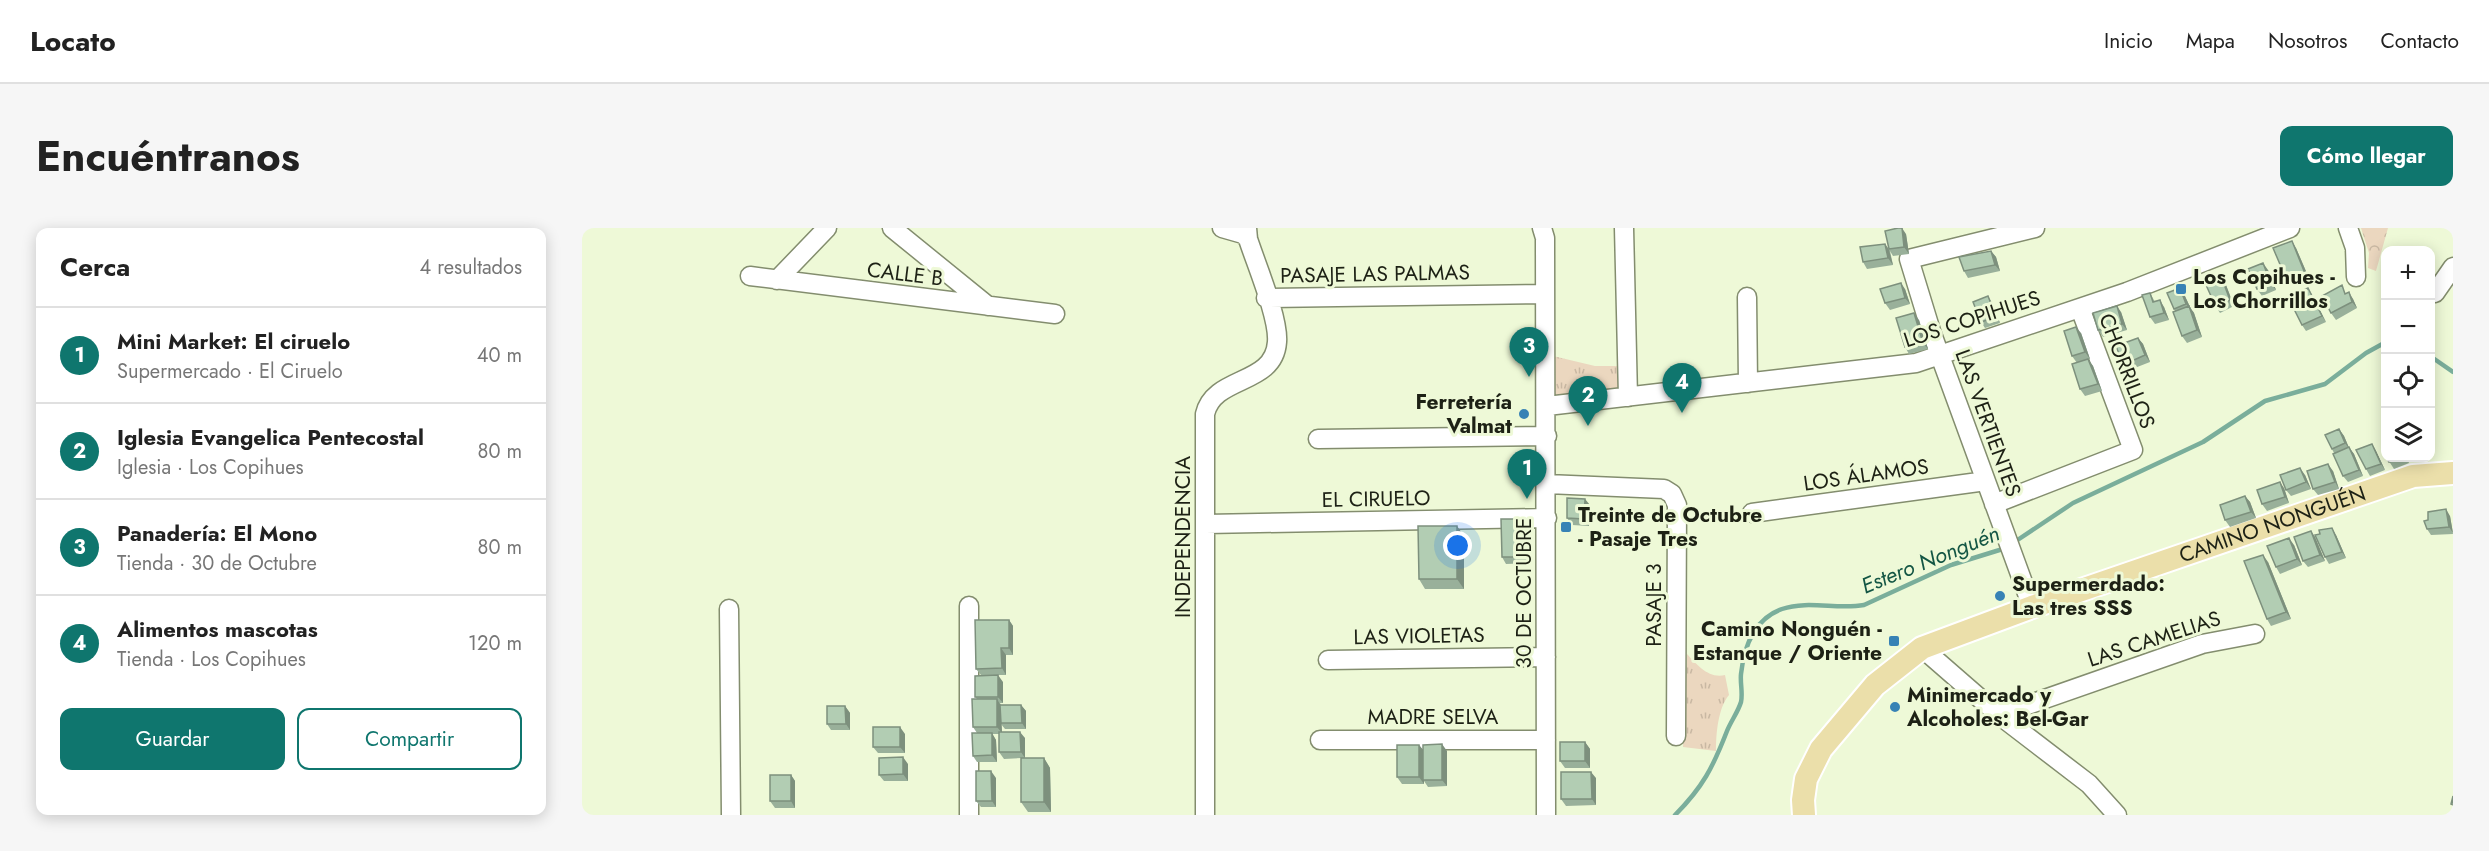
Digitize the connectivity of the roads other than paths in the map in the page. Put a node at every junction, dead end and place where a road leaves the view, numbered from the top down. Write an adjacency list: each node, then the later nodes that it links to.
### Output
1 (827, 228): 13 (street)
2 (892, 228): 18 (street)
3 (1222, 228): 9 (street)
4 (1542, 228): 15 (street, 30 DE OCTUBRE)
5 (1624, 228): 23 (street)
6 (2035, 228): 21 (street, LAS VERTIENTES)
7 (2290, 228): 19 (street, LOS COPIHUES)
8 (2348, 228): 12 (street)
9 (1248, 233): 17 (street, PASAJE LAS PALMAS)
10 (2453, 267): 14 (street)
11 (750, 276): 13 (street, CALLE B)
12 (2356, 277)
13 (777, 280): 18 (street, CALLE B)
14 (2435, 293)
15 (1545, 294): 17 (street, PASAJE LAS PALMAS); 24 (street, 30 DE OCTUBRE)
16 (1748, 297): 22 (street)
17 (1266, 298): 33 (street, INDEPENDENCIA)
18 (989, 307): 20 (street, CALLE B)
19 (2080, 308): 21 (street, LOS COPIHUES); 30 (street, CHORRILLOS)
20 (1055, 314)
21 (1940, 355): 22 (street, LOS COPIHUES); 28 (street, LAS VERTIENTES)
22 (1748, 383): 23 (street, LOS COPIHUES)
23 (1628, 397): 24 (street, LOS COPIHUES)
24 (1547, 406): 25 (street, 30 DE OCTUBRE)
25 (1547, 436): 26 (street); 29 (street, 30 DE OCTUBRE)
26 (1318, 440)
27 (2453, 473): 35 (main road, CAMINO NONGUÉN)
28 (1986, 481): 30 (street, LAS VERTIENTES); 31 (street, LOS ÁLAMOS)
29 (1546, 484): 32 (street, 30 DE OCTUBRE); 42 (street, PASAJE 3)
30 (1994, 504): 35 (street, LAS VERTIENTES)
31 (1752, 513)
32 (1546, 518): 33 (street, EL CIRUELO); 39 (street, 30 DE OCTUBRE)
33 (1206, 524): 47 (street, INDEPENDENCIA)
34 (969, 606): 46 (street)
35 (2032, 607): 38 (main road, CAMINO NONGUÉN)
36 (729, 609): 45 (street)
37 (2255, 634): 41 (street, LAS CAMELIAS)
38 (1922, 648): 41 (street); 49 (main road, CAMINO NONGUÉN)
39 (1546, 657): 40 (street, LAS VIOLETAS); 44 (street, 30 DE OCTUBRE)
40 (1328, 660)
41 (1999, 715): 50 (street)
42 (1676, 736)
43 (1320, 740): 44 (street, MADRE SELVA)
44 (1546, 740): 48 (street, 30 DE OCTUBRE)
45 (731, 815)
46 (969, 815)
47 (1206, 815)
48 (1546, 815)
49 (1804, 815)
50 (2117, 815)

